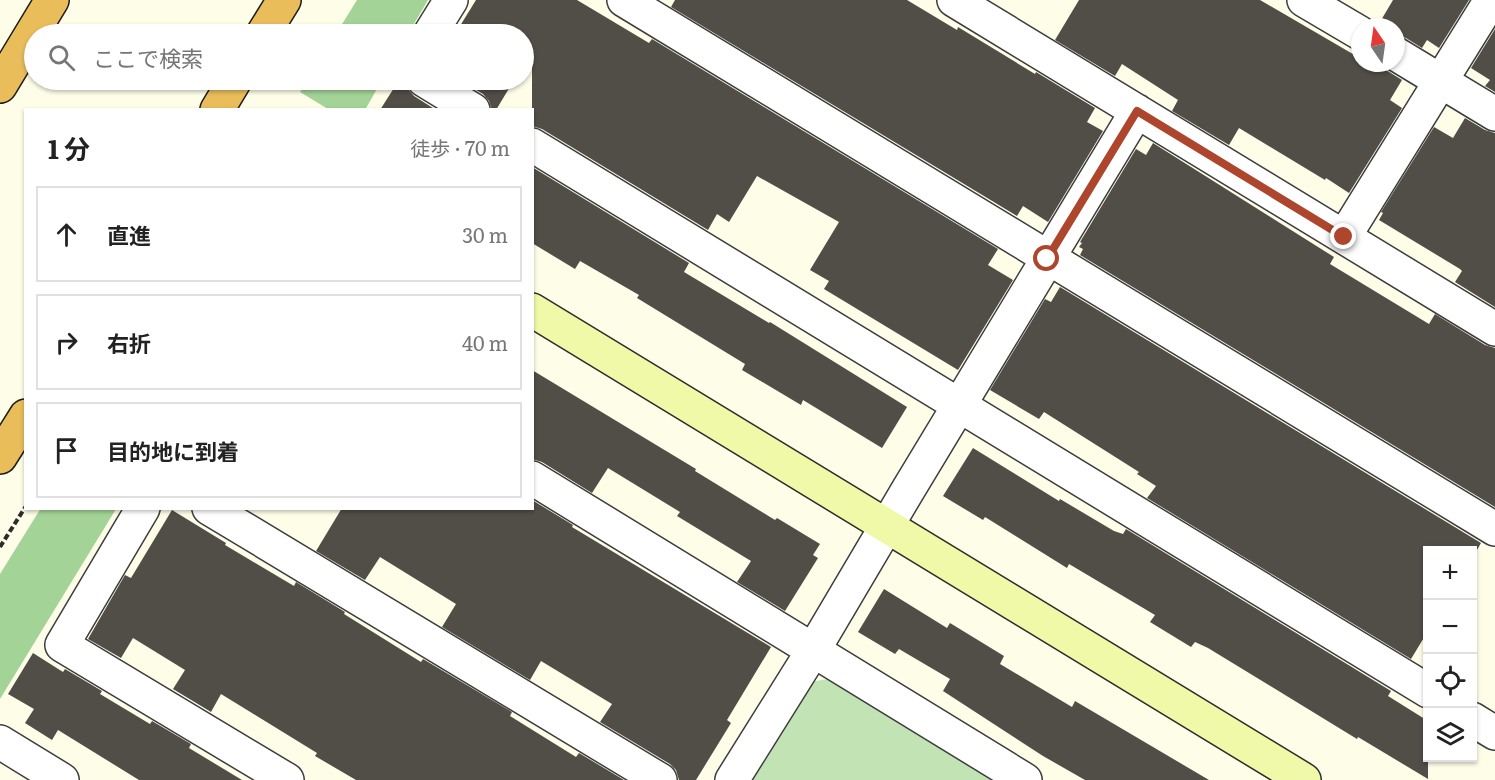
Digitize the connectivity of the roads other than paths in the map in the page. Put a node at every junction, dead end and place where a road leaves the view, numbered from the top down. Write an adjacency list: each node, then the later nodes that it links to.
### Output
1 (52, 0): 8 (highway)
2 (284, 0): 9 (highway)
3 (451, 0): 10 (street)
4 (624, 0): 24 (street)
5 (954, 0): 20 (street)
6 (1304, 0): 11 (street)
7 (1491, 0): 14 (street)
8 (37, 24)
9 (269, 24)
10 (436, 24)
11 (1351, 28)
12 (24, 46): 15 (highway)
13 (1405, 60): 14 (street)
14 (1440, 81): 21 (street); 23 (street)
15 (0, 86)
16 (229, 90): 18 (highway)
17 (440, 90): 19 (street)
18 (218, 108)
19 (470, 108)
20 (1137, 111): 23 (street); 24 (street)
21 (1495, 114)
22 (534, 147): 27 (street)
23 (1344, 237): 26 (street)
24 (1047, 259): 27 (street); 34 (street)
25 (534, 311): 33 (street)
26 (1495, 329)
27 (958, 405): 33 (street); 36 (street)
28 (24, 419): 29 (highway)
29 (0, 457)
30 (534, 479): 35 (street)
31 (142, 510): 41 (street)
32 (212, 510): 42 (street)
33 (886, 525): 35 (street); 45 (street)
34 (1495, 529)
35 (814, 649): 43 (street); 44 (street)
36 (1423, 689)
37 (1477, 722): 38 (street)
38 (1495, 733)
39 (0, 742): 40 (street)
40 (62, 780)
41 (287, 780)
42 (660, 780)
43 (732, 780)
44 (1025, 780)
45 (1304, 780)

